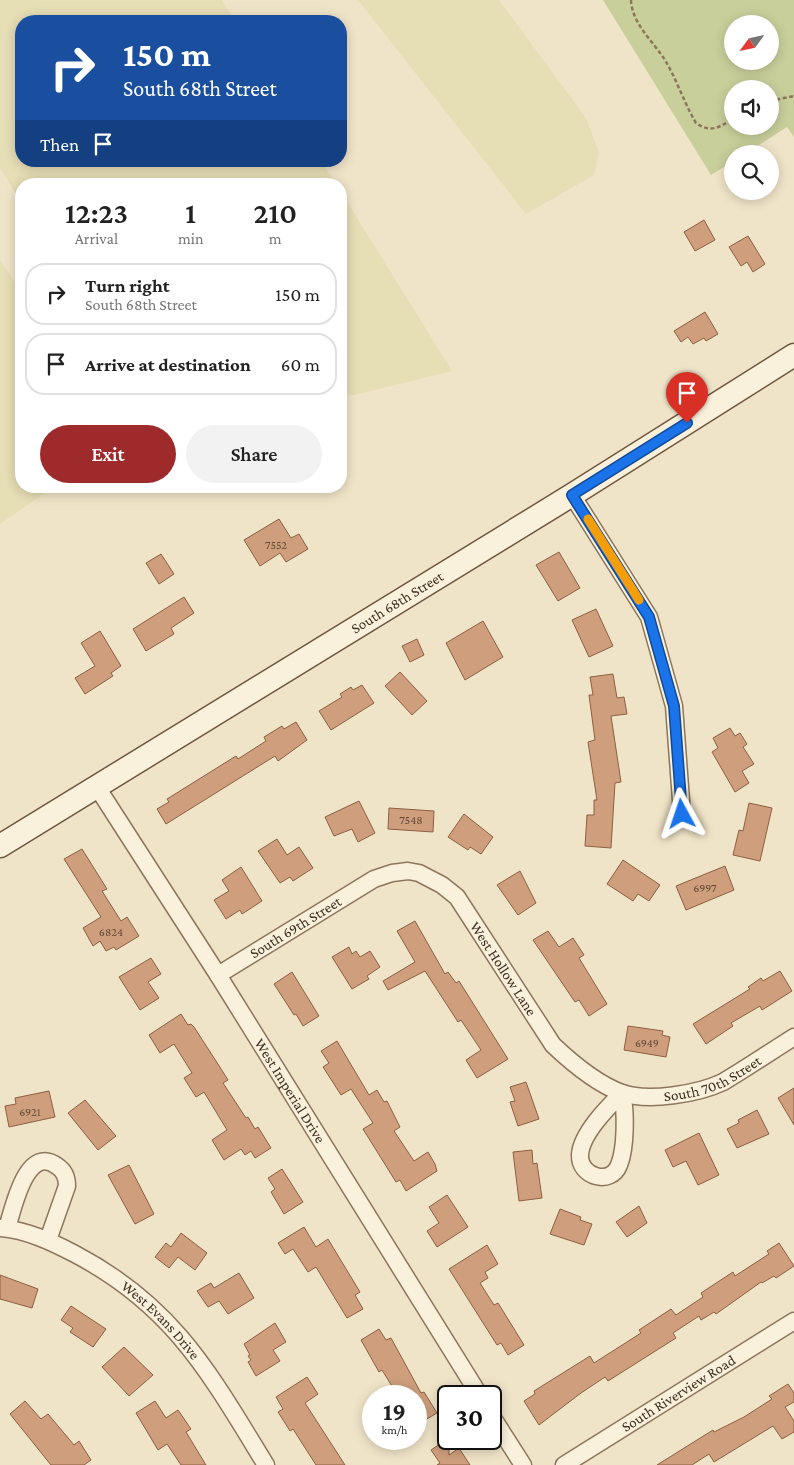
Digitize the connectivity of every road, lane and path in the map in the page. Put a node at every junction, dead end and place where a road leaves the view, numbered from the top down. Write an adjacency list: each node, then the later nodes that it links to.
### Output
1 (632, 0): 4 (path)
2 (794, 96): 3 (path)
3 (779, 99)
4 (724, 124)
5 (794, 355): 6 (street, South 68th Street)
6 (572, 495): 7 (street, South 68th Street); 8 (street)
7 (97, 787): 9 (street, South 68th Street); 11 (street, West Imperial Drive)
8 (682, 814)
9 (0, 846)
10 (374, 879): 11 (street, South 69th Street); 13 (street, West Hollow Lane)
11 (218, 975): 17 (street, West Imperial Drive)
12 (794, 1037): 13 (street, South 70th Street)
13 (622, 1093): 13 (street)
14 (4, 1228): 15 (street, West Evans Drive); 15 (street)
15 (48, 1240): 19 (street, West Evans Drive)
16 (794, 1321): 21 (street, South Riverview Road)
17 (473, 1385)
18 (502, 1432): 20 (street)
19 (266, 1465)
20 (523, 1465)
21 (564, 1465)

